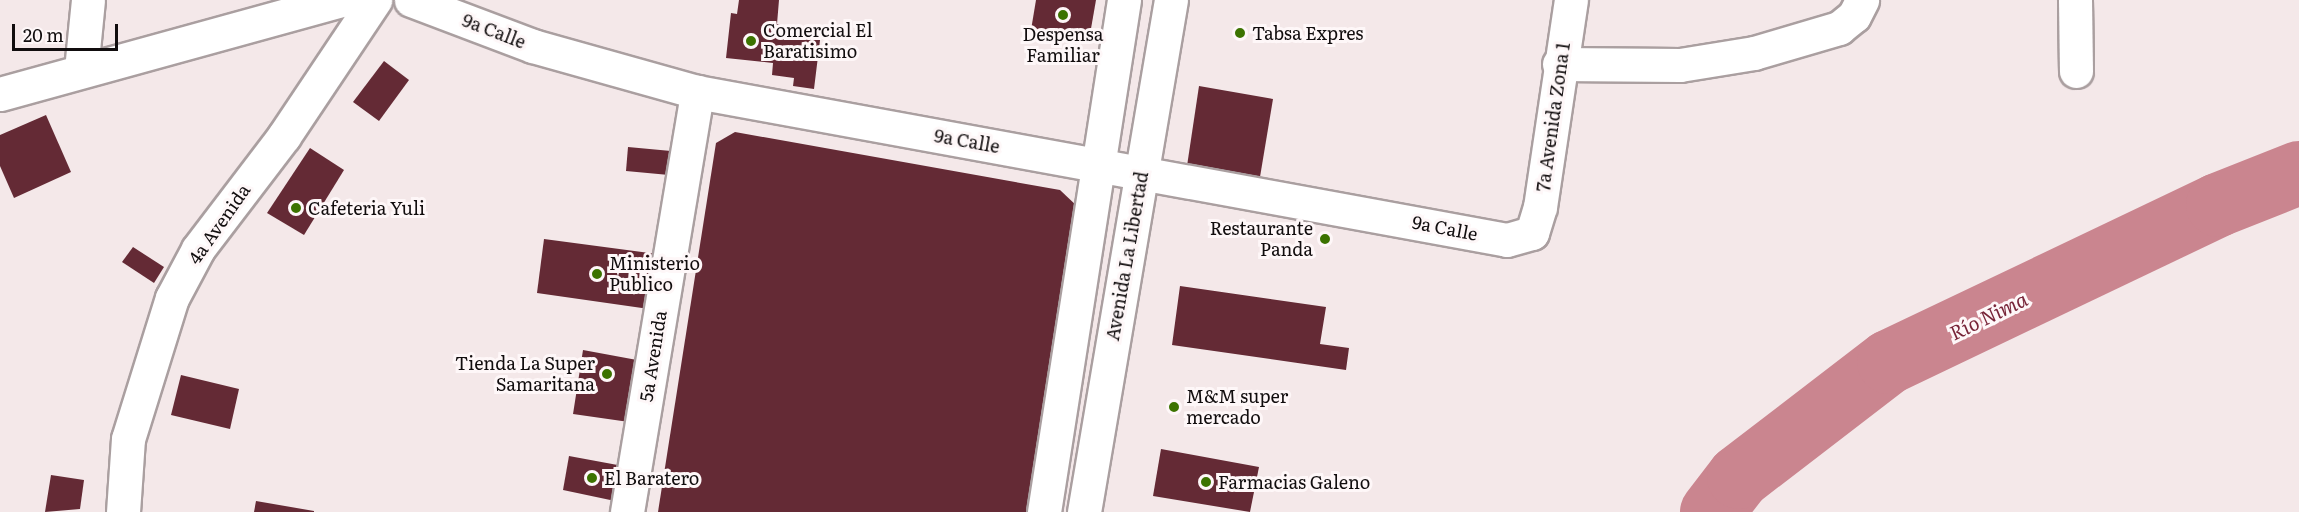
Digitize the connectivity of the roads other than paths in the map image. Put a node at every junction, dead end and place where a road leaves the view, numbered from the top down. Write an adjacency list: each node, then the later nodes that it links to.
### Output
1 (88, 0): 11 (street)
2 (341, 0): 11 (street)
3 (375, 0): 18 (street, 4a Avenida)
4 (411, 0): 13 (street, 9a Calle)
5 (1124, 0): 15 (street)
6 (1171, 0): 16 (street, Avenida La Libertad)
7 (1571, 0): 10 (street, 7a Avenida Zona 1)
8 (1862, 0): 10 (street)
9 (2075, 0): 12 (street)
10 (1559, 64): 17 (street, 7a Avenida Zona 1)
11 (81, 70): 14 (street)
12 (2076, 71)
13 (697, 92): 15 (street, 9a Calle); 19 (street, 5a Avenida)
14 (0, 94)
15 (1096, 165): 16 (street, 9a Calle); 20 (street)
16 (1142, 172): 17 (street, 9a Calle); 21 (street, Avenida La Libertad)
17 (1532, 233)
18 (123, 512)
19 (627, 512)
20 (1044, 512)
21 (1084, 512)

